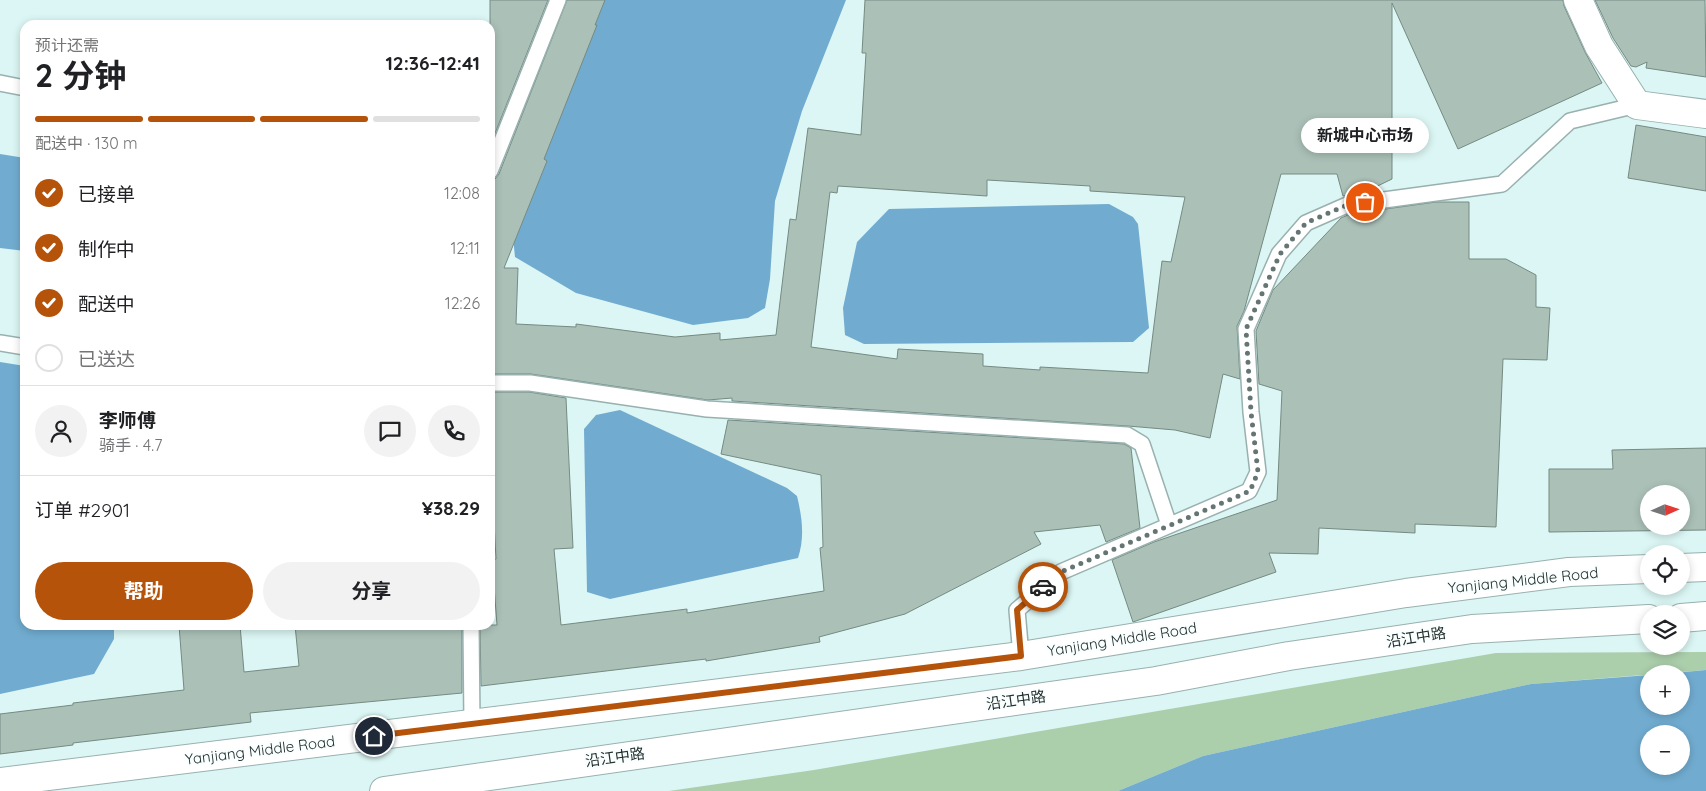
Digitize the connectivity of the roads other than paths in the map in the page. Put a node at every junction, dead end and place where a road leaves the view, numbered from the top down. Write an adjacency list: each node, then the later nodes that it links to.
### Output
1 (558, 0): 7 (lane)
2 (1578, 0): 5 (main road)
3 (0, 83): 4 (lane)
4 (20, 87)
5 (1637, 105): 6 (main road); 11 (lane)
6 (1706, 114)
7 (495, 158)
8 (0, 343): 9 (lane)
9 (20, 346)
10 (495, 383): 11 (lane)
11 (1169, 525): 19 (lane)
12 (1706, 567): 13 (main road)
13 (1690, 568)
14 (1640, 569): 19 (main road, Yanjiang Middle Road)
15 (1706, 616): 16 (main road)
16 (1690, 617)
17 (1640, 619): 22 (main road, 沿江中路)
18 (471, 630): 20 (lane)
19 (1021, 656): 20 (main road, Yanjiang Middle Road)
20 (472, 724): 21 (main road, Yanjiang Middle Road)
21 (0, 782)
22 (384, 791)

